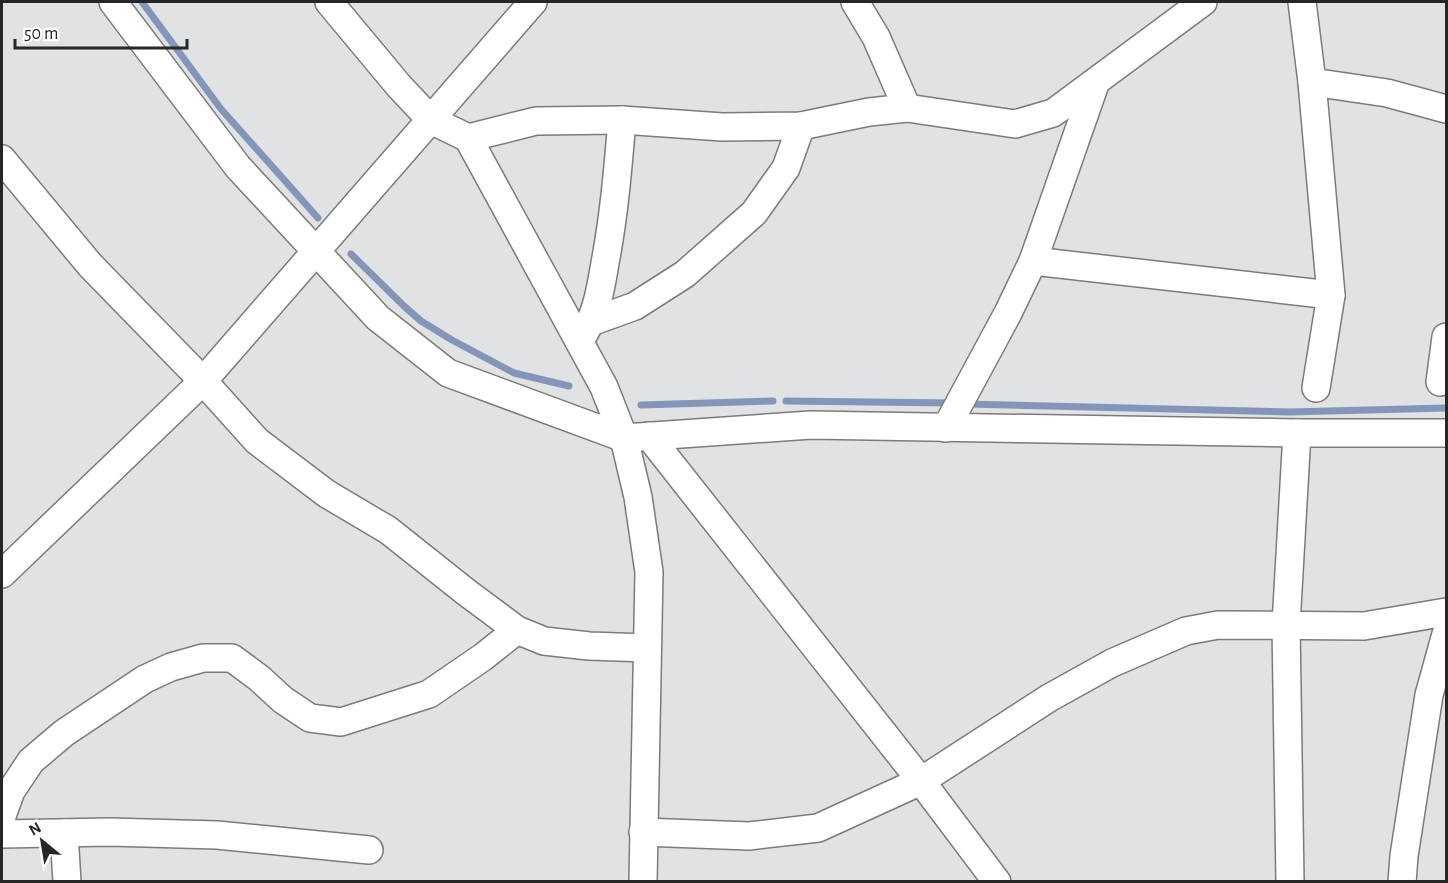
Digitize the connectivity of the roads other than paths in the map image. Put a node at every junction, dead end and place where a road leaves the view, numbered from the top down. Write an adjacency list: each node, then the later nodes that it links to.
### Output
1 (113, 2): 16 (street)
2 (328, 2): 11 (street)
3 (533, 2): 11 (street)
4 (855, 2): 9 (street)
5 (1203, 2): 8 (street)
6 (1302, 2): 7 (street)
7 (1312, 82): 10 (street); 18 (street)
8 (1095, 84): 9 (street); 17 (street)
9 (907, 108): 13 (street)
10 (1446, 109)
11 (431, 120): 14 (street); 16 (street)
12 (622, 120): 13 (street); 14 (street); 19 (street)
13 (801, 126): 19 (street)
14 (468, 138): 19 (street)
15 (2, 159): 21 (street)
16 (316, 251): 21 (street); 27 (street)
17 (1033, 261): 18 (street); 24 (street)
18 (1331, 295): 23 (street)
19 (585, 332): 27 (street)
20 (1446, 337): 22 (street)
21 (202, 381): 28 (street); 31 (street)
22 (1440, 382)
23 (1316, 388)
24 (946, 428): 25 (street); 27 (street)
25 (1298, 433): 26 (street); 30 (street)
26 (1446, 433)
27 (636, 437): 33 (street); 34 (street)
28 (2, 574)
29 (1446, 612): 30 (street)
30 (1286, 625): 34 (street); 43 (street)
31 (518, 630): 33 (street); 35 (street)
32 (1446, 634): 44 (street)
33 (647, 648): 36 (street)
34 (921, 781): 36 (street); 42 (street)
35 (2, 816)
36 (643, 832): 41 (street)
37 (64, 833): 38 (street); 39 (street); 40 (street)
38 (2, 834)
39 (369, 850)
40 (67, 882)
41 (643, 882)
42 (997, 882)
43 (1290, 882)
44 (1402, 882)

